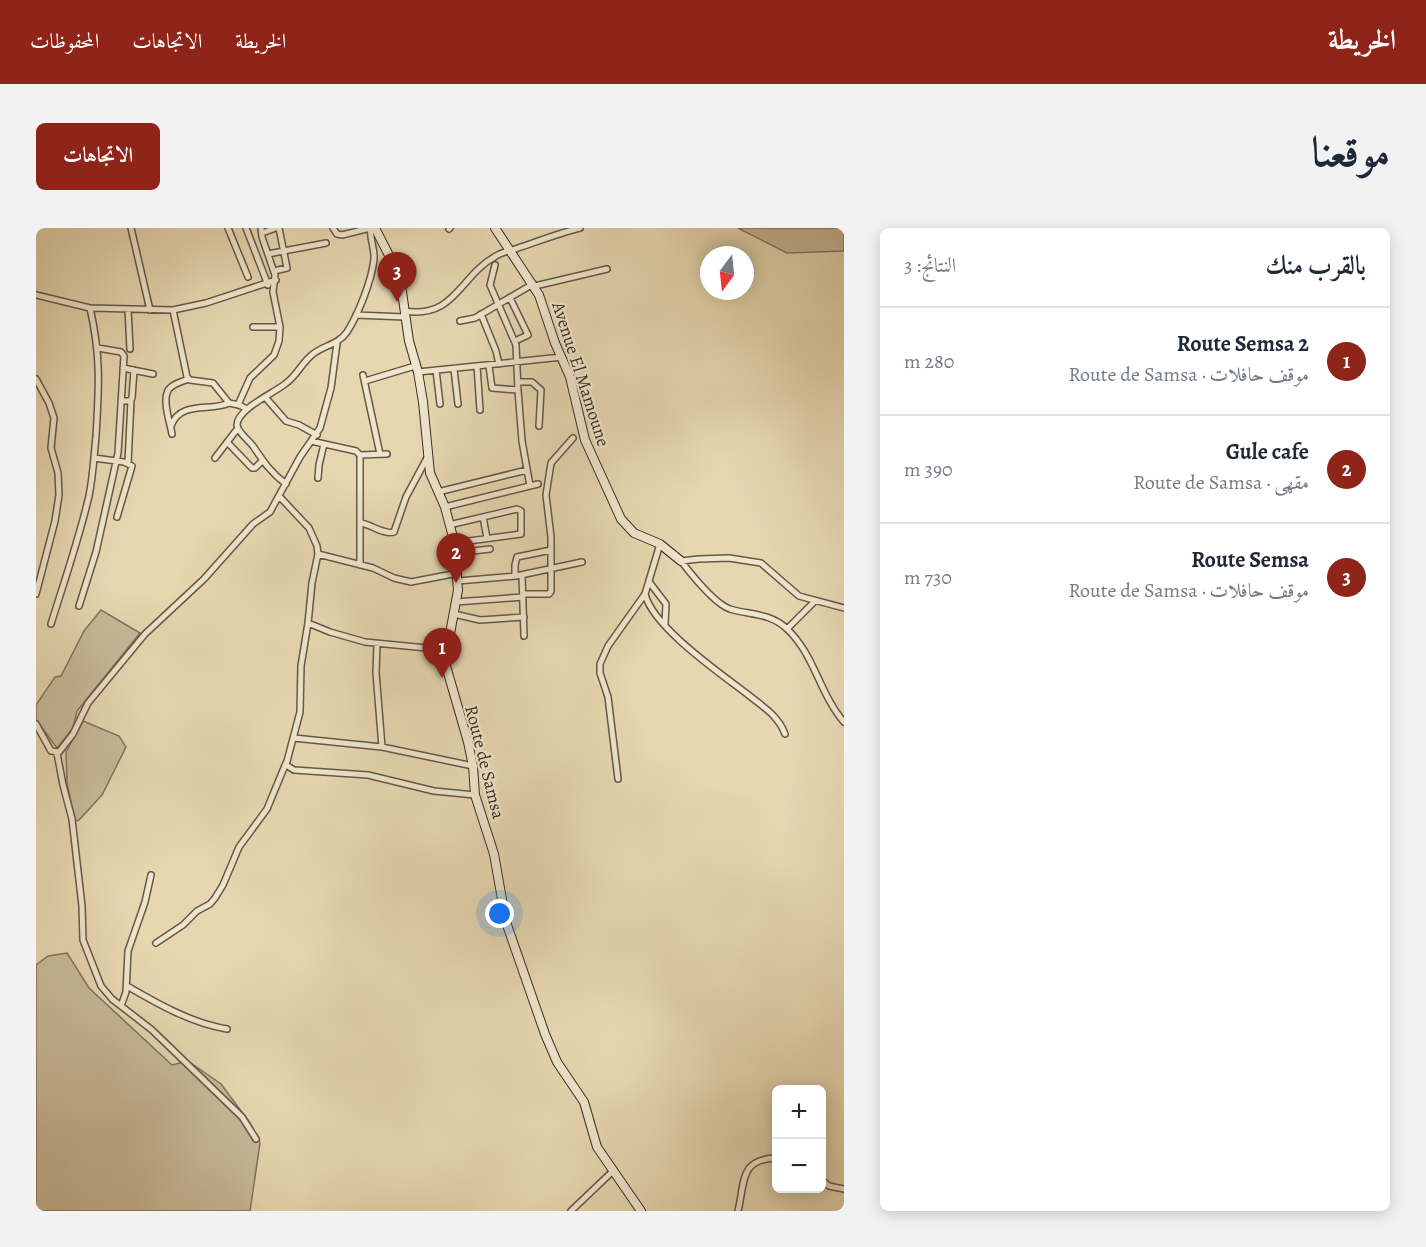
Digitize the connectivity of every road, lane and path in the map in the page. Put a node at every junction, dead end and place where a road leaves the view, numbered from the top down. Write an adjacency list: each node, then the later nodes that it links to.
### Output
1 (130, 228): 27 (street)
2 (228, 228): 17 (street)
3 (246, 228): 19 (street)
4 (278, 228): 9 (street); 11 (street)
5 (333, 228): 6 (street)
6 (372, 228): 29 (street, Route de Samsa); 31 (street)
7 (495, 228): 12 (street, Avenue El Mamoune)
8 (580, 228): 12 (street)
9 (261, 230): 13 (street)
10 (326, 243): 11 (street)
11 (283, 250): 13 (street); 16 (street)
12 (511, 251): 20 (street, Avenue El Mamoune); 29 (street)
13 (268, 254): 16 (street)
14 (495, 265): 24 (street)
15 (607, 269): 20 (street)
16 (274, 271): 18 (street)
17 (248, 277)
18 (276, 280): 19 (street); 21 (street)
19 (267, 284): 21 (street); 28 (street)
20 (534, 285): 23 (street); 39 (street, Avenue El Mamoune)
21 (273, 292): 34 (street)
22 (36, 295): 25 (street)
23 (510, 298): 24 (street); 35 (street)
24 (498, 305): 30 (street); 35 (street)
25 (90, 308): 26 (street); 37 (street)
26 (128, 309): 27 (street); 38 (street)
27 (150, 310): 28 (street)
28 (173, 310): 51 (street)
29 (404, 314): 31 (street); 45 (street, Route de Samsa)
30 (481, 314): 32 (street); 41 (street)
31 (356, 315): 36 (street)
32 (460, 321)
33 (253, 327): 34 (street)
34 (279, 327): 60 (street)
35 (515, 341): 40 (street)
36 (337, 343): 54 (street); 67 (street)
37 (98, 348): 44 (street); 73 (street)
38 (130, 349)
39 (562, 357): 40 (street); 93 (street, Avenue El Mamoune)
40 (516, 363): 41 (street); 52 (street)
41 (499, 364): 43 (street)
42 (477, 366): 43 (street); 46 (street); 62 (street)
43 (489, 366): 53 (street)
44 (123, 368): 47 (street); 56 (street)
45 (417, 369): 48 (street); 72 (street); 75 (street, Route de Samsa)
46 (454, 369): 48 (street); 59 (street)
47 (134, 370): 49 (street); 55 (street)
48 (436, 370): 58 (street)
49 (153, 374)
50 (36, 379): 105 (street)
51 (189, 379): 57 (street); 63 (street)
52 (518, 382): 53 (street); 64 (street)
53 (518, 390): 79 (street)
54 (265, 397): 61 (street); 67 (street)
55 (131, 400): 56 (street); 78 (street)
56 (121, 401): 76 (street)
57 (229, 403): 60 (street); 63 (street)
58 (440, 404)
59 (458, 404)
60 (238, 405): 61 (street)
61 (247, 409): 65 (street)
62 (480, 410)
63 (171, 426): 66 (street)
64 (539, 426)
65 (238, 428): 70 (street); 77 (street)
66 (172, 434)
67 (317, 435): 69 (street)
68 (573, 438): 95 (street)
69 (311, 441): 71 (street); 81 (street)
70 (227, 442): 74 (street); 77 (street)
71 (324, 444): 72 (street); 80 (street)
72 (360, 455): 89 (street)
73 (94, 458): 76 (street); 115 (street)
74 (215, 458)
75 (427, 458): 84 (street, Route de Samsa); 89 (street)
76 (116, 461): 78 (street); 110 (street)
77 (262, 461): 81 (street)
78 (128, 463): 87 (street)
79 (527, 470): 83 (street); 84 (street)
80 (318, 478)
81 (286, 484): 85 (street)
82 (538, 484): 83 (street)
83 (530, 486): 86 (street)
84 (438, 492): 86 (street, Route de Samsa)
85 (279, 496): 96 (street); 126 (street)
86 (445, 507): 90 (street, Route de Samsa)
87 (117, 517)
88 (483, 517): 90 (street); 91 (street); 91 (street)
89 (361, 523): 100 (street)
90 (449, 525): 92 (street, Route de Samsa)
91 (487, 538): 92 (street)
92 (454, 543): 97 (street, Route de Samsa)
93 (660, 544): 98 (street); 104 (street)
94 (490, 549): 97 (street)
95 (551, 550): 101 (street); 102 (street)
96 (318, 554): 100 (street); 114 (street)
97 (456, 554): 103 (street, Route de Samsa)
98 (681, 561): 108 (street); 117 (street)
99 (582, 562): 101 (street)
100 (360, 565): 103 (street)
101 (552, 569): 102 (street); 107 (street)
102 (519, 575): 103 (street); 107 (street)
103 (458, 577): 109 (street, Route de Samsa)
104 (650, 583): 106 (street); 116 (street)
105 (36, 594)
106 (645, 594): 116 (street); 129 (street)
107 (523, 595): 109 (street); 113 (street)
108 (815, 601): 111 (street); 117 (street)
109 (456, 602): 112 (street, Route de Samsa)
110 (79, 606)
111 (844, 608)
112 (454, 614): 113 (street); 120 (street, Route de Samsa)
113 (524, 617): 118 (street)
114 (308, 622): 119 (street); 124 (street)
115 (51, 624)
116 (665, 624): 123 (street)
117 (787, 629): 121 (street)
118 (524, 636)
119 (377, 644): 120 (street); 125 (street)
120 (447, 650): 128 (street, Route de Samsa)
121 (844, 722)
122 (36, 724): 126 (street)
123 (785, 734)
124 (294, 738): 125 (street); 127 (street)
125 (382, 747): 128 (street)
126 (57, 753): 134 (street)
127 (286, 762): 130 (street); 132 (street)
128 (473, 766): 130 (street, Route de Samsa)
129 (618, 779)
130 (475, 795): 138 (street, Route de Samsa)
131 (151, 875): 133 (street)
132 (156, 943)
133 (126, 986): 134 (street); 135 (street)
134 (122, 1006): 136 (street)
135 (226, 1029)
136 (256, 1138)
137 (772, 1158): 143 (street)
138 (615, 1170): 141 (street); 142 (street, Route de Samsa)
139 (826, 1183): 140 (street)
140 (844, 1189)
141 (571, 1211)
142 (641, 1211)
143 (738, 1211)

